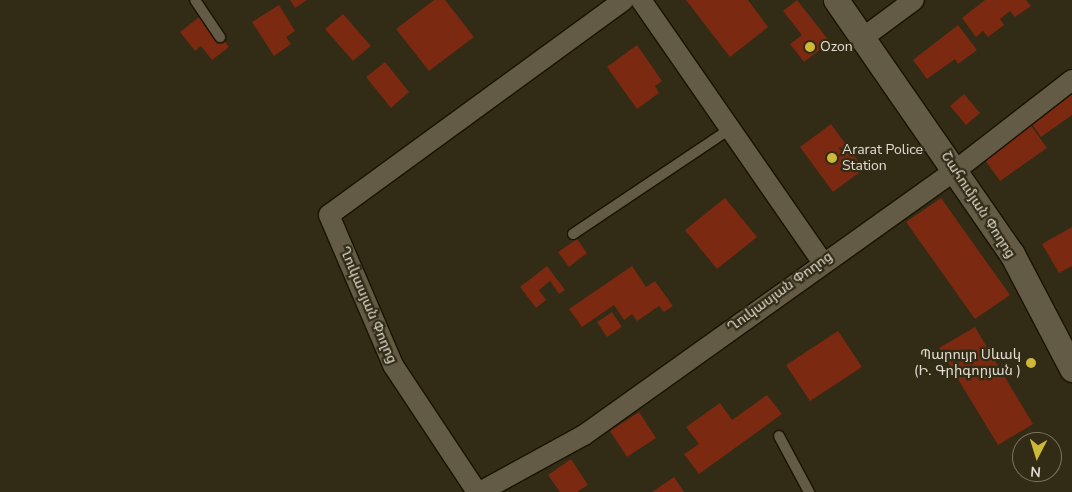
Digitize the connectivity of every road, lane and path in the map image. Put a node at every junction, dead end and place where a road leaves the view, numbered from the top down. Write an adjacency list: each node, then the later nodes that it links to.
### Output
1 (196, 0): 6 (lane)
2 (624, 0): 15 (street, Ղուկասյան Փողոց)
3 (641, 0): 9 (street)
4 (836, 0): 7 (street, Շահումյան Փողոց)
5 (914, 0): 7 (street)
6 (220, 37)
7 (864, 37): 10 (street, Շահումյան Փողոց)
8 (1072, 80): 10 (street, Ղուկասյան Փողոց)
9 (730, 129): 11 (lane); 12 (street)
10 (956, 170): 12 (street, Ղուկասյան Փողոց); 13 (street, Շահումյան Փողոց)
11 (573, 234)
12 (822, 261): 15 (street, Ղուկասյան Փողոց)
13 (1072, 369)
14 (779, 436): 16 (lane)
15 (478, 492)
16 (809, 492)

